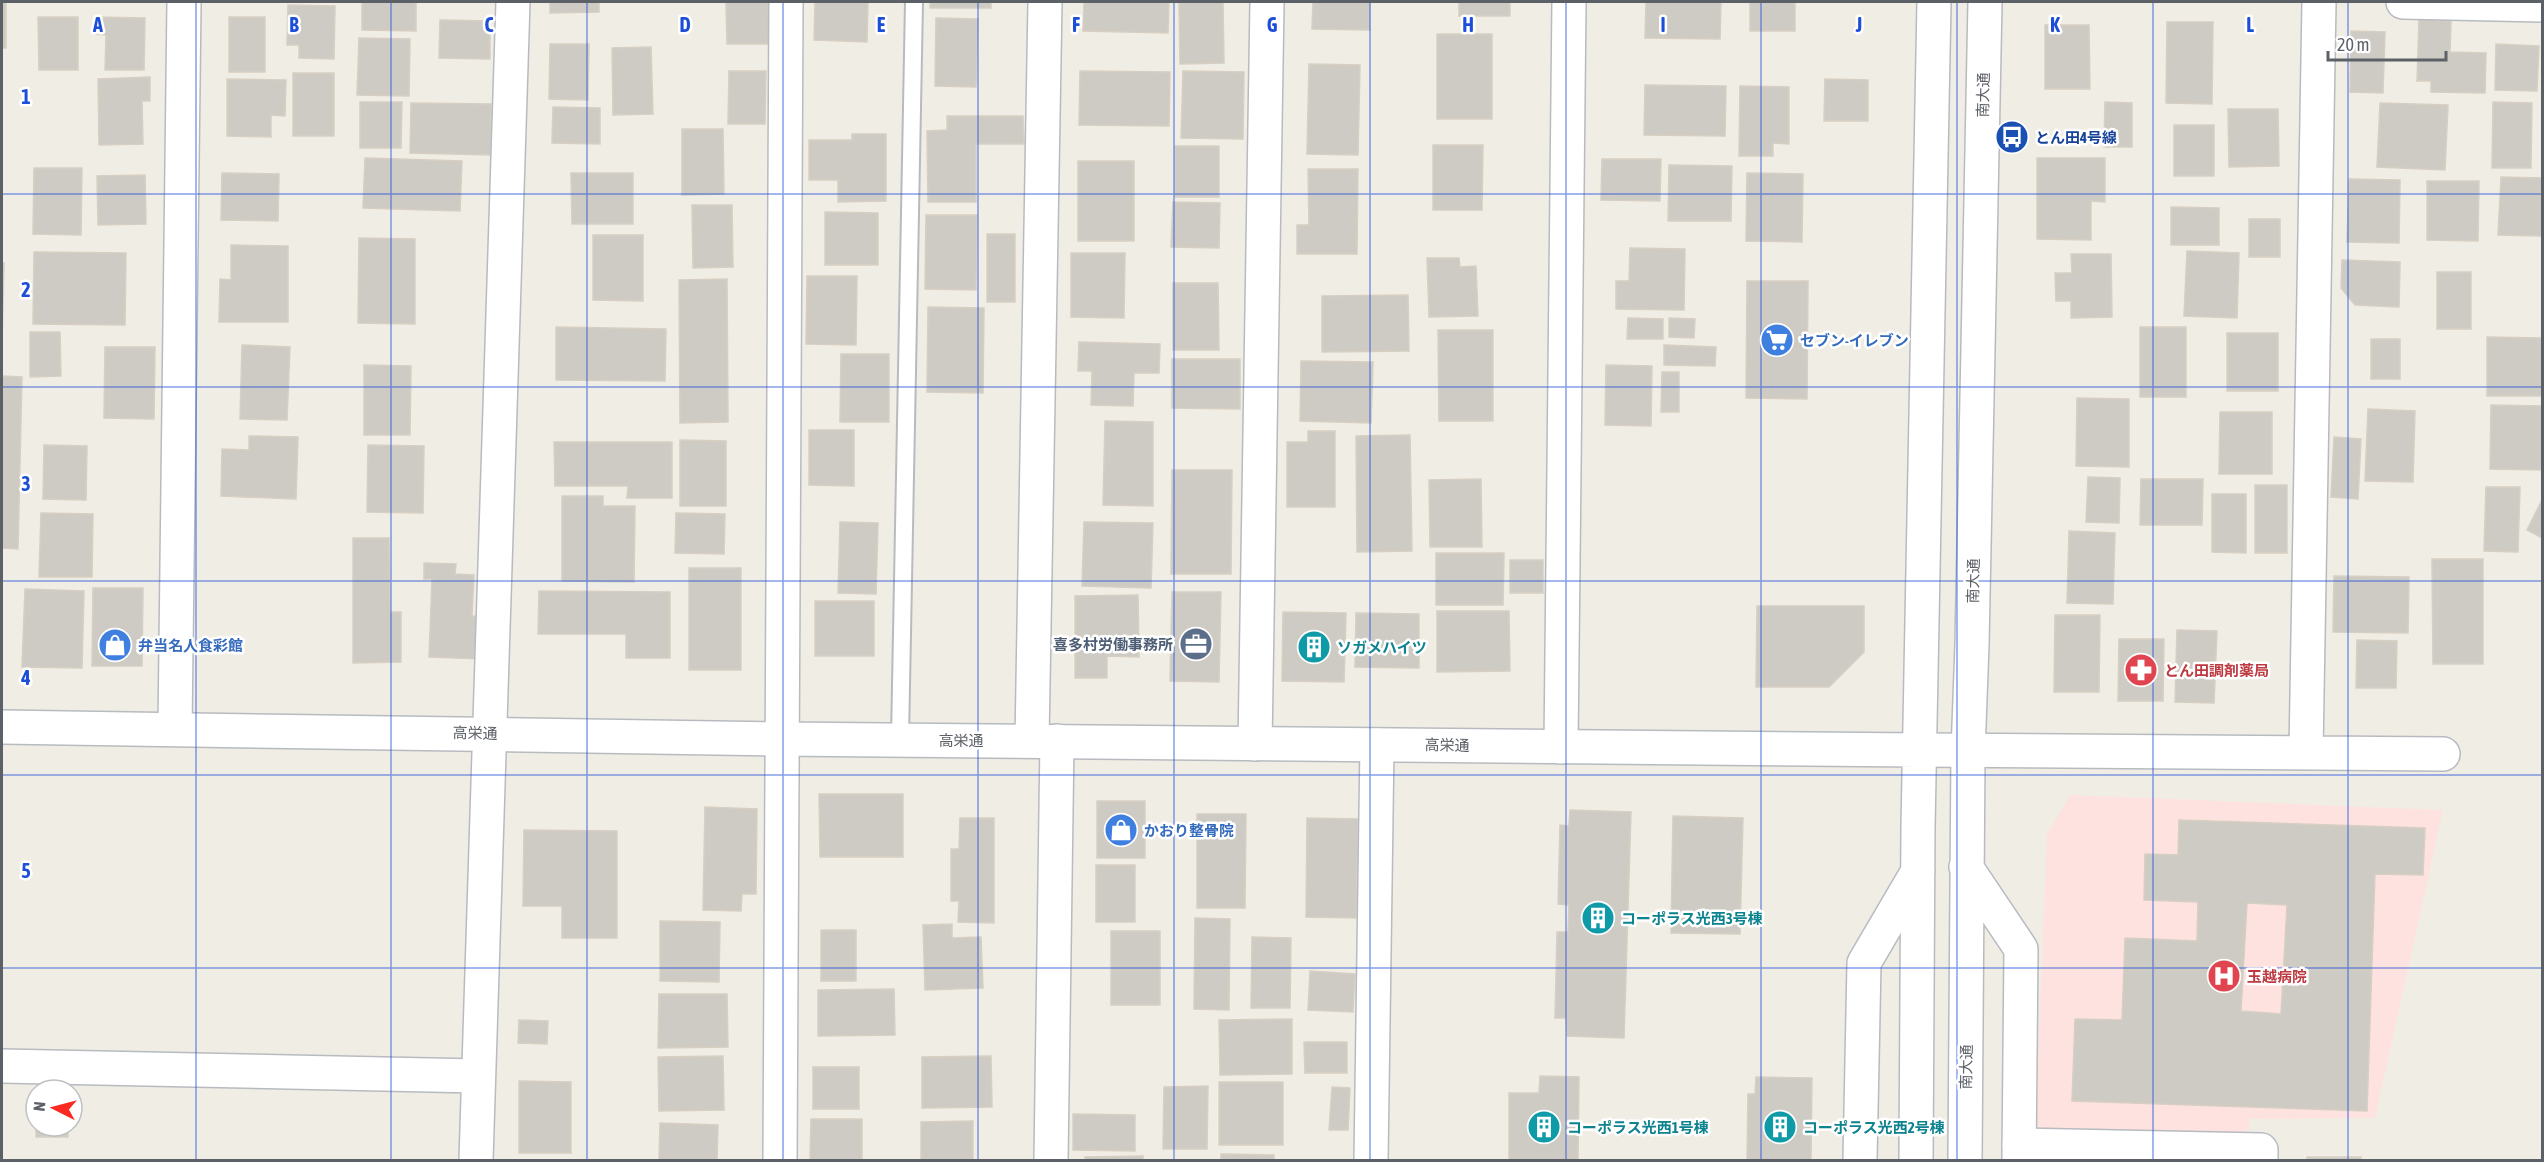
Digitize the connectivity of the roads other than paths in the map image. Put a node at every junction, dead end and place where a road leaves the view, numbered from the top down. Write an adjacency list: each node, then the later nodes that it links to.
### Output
1 (184, 2): 14 (street)
2 (513, 2): 15 (street)
3 (786, 2): 16 (street)
4 (914, 2): 17 (lane)
5 (1045, 2): 18 (street)
6 (1267, 2): 19 (street)
7 (1569, 2): 21 (street)
8 (1934, 2): 22 (street)
9 (1984, 2): 23 (street, 南大通)
10 (2319, 2): 24 (street)
11 (2403, 2): 12 (street)
12 (2542, 5)
13 (2, 727): 14 (street, 高栄通)
14 (175, 728): 15 (street, 高栄通)
15 (490, 733): 16 (street, 高栄通); 29 (street)
16 (781, 739): 17 (street, 高栄通); 32 (street)
17 (900, 739): 18 (street, 高栄通)
18 (1044, 740): 19 (street, 高栄通); 33 (street)
19 (1255, 744): 20 (street, 高栄通)
20 (1377, 745): 21 (street, 高栄通); 34 (street)
21 (1561, 747): 22 (street, 高栄通)
22 (1920, 750): 23 (street, 高栄通); 27 (street)
23 (1968, 752): 24 (street, 高栄通); 26 (street, 南大通)
24 (2306, 752): 25 (street, 高栄通)
25 (2443, 754)
26 (1966, 867): 30 (street); 37 (street, 南大通)
27 (1919, 870): 35 (street); 36 (street)
28 (2, 1066): 29 (street)
29 (477, 1076): 31 (street)
30 (2019, 1153): 38 (street)
31 (476, 1161)
32 (780, 1161)
33 (1051, 1161)
34 (1371, 1161)
35 (1860, 1161)
36 (1916, 1161)
37 (1965, 1161)
38 (2261, 1161)

